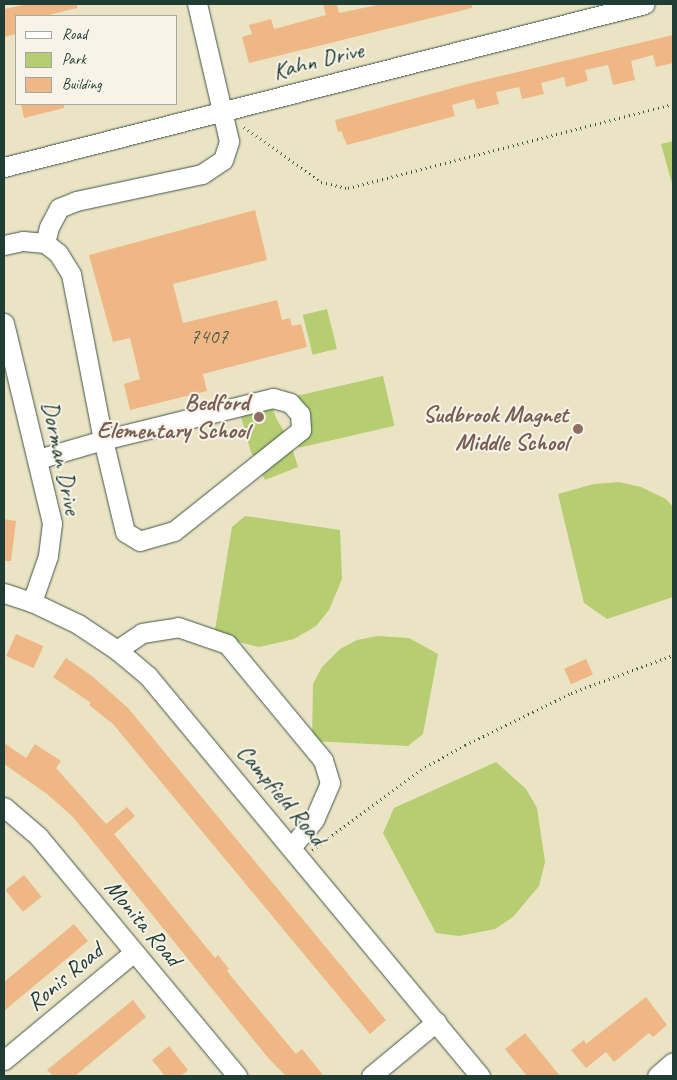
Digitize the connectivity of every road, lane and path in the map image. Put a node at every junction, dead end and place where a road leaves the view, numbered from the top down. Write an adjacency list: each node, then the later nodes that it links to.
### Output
1 (197, 4): 4 (street)
2 (645, 4): 4 (street, Kahn Drive)
3 (673, 104): 5 (path)
4 (224, 111): 6 (street, Kahn Drive); 7 (street)
5 (243, 126)
6 (4, 167)
7 (45, 243): 8 (street); 11 (street)
8 (4, 245)
9 (4, 323): 10 (street, Dorman Drive)
10 (8, 360): 12 (street, Dorman Drive)
11 (103, 440): 11 (street); 12 (street)
12 (38, 458): 14 (street, Dorman Drive)
13 (4, 594): 14 (street, Campfield Road)
14 (32, 602): 15 (street, Campfield Road)
15 (117, 650): 18 (street, Campfield Road); 18 (street)
16 (673, 655): 18 (path)
17 (4, 807): 19 (street, Monita Road)
18 (296, 853): 20 (street, Campfield Road)
19 (134, 952): 21 (street, Ronis Road); 23 (street, Monita Road)
20 (436, 1022): 24 (street); 25 (street, Campfield Road)
21 (4, 1060)
22 (673, 1062): 26 (street)
23 (237, 1076)
24 (370, 1076)
25 (480, 1076)
26 (657, 1076)

